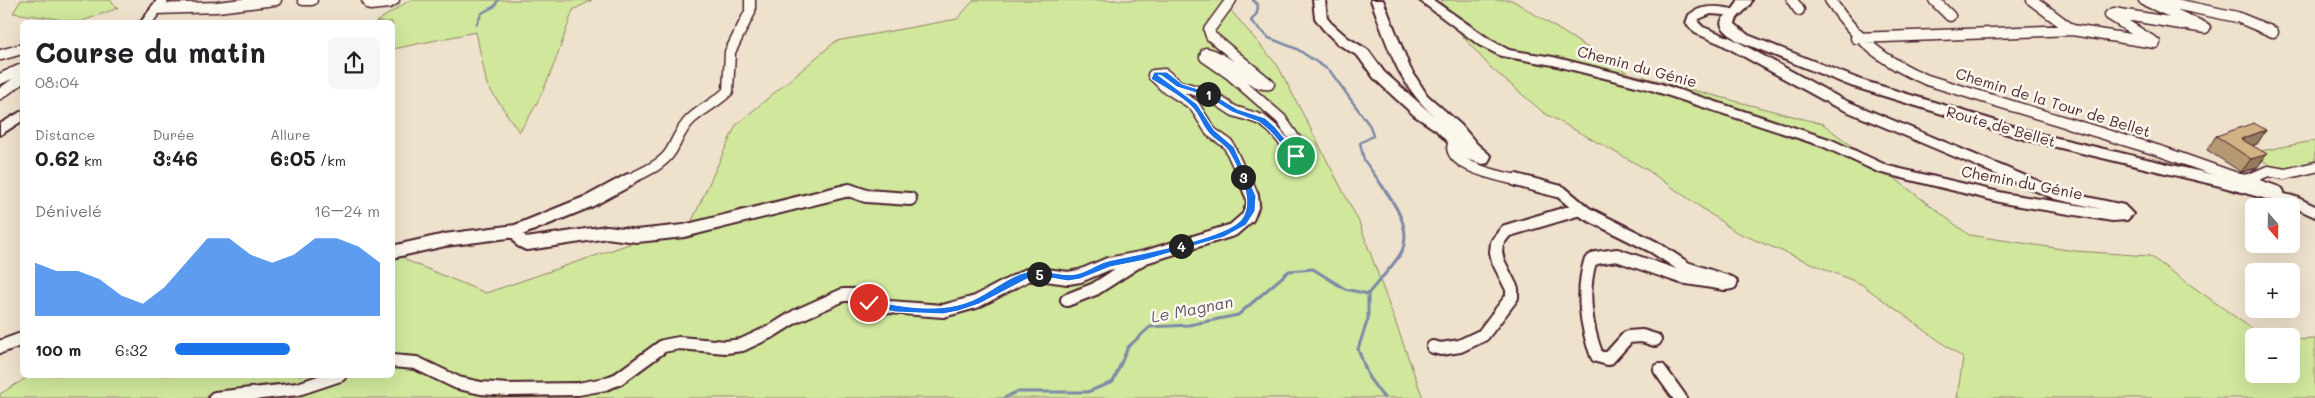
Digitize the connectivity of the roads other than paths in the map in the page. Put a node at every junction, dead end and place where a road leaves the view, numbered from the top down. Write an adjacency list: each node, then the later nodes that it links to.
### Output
1 (276, 0): 18 (street)
2 (303, 0): 3 (street)
3 (312, 0)
4 (367, 0): 5 (street)
5 (394, 0)
6 (750, 0): 43 (street)
7 (1230, 0): 45 (street)
8 (1319, 0): 34 (street)
9 (1377, 0): 34 (street)
10 (1425, 0): 20 (street, Chemin du Génie)
11 (1745, 0): 20 (main road)
12 (1792, 0): 19 (street)
13 (1830, 0): 25 (street, Chemin de la Tour de Bellet)
14 (1934, 0): 21 (street)
15 (2032, 0): 23 (street)
16 (2144, 0): 23 (street)
17 (2156, 0): 24 (street)
18 (159, 5): 22 (street)
19 (1799, 10)
20 (1732, 13): 38 (main road, Route de Bellet)
21 (1950, 16)
22 (148, 20)
23 (2072, 30): 25 (street)
24 (2273, 32)
25 (1856, 38): 36 (street, Chemin de la Tour de Bellet)
26 (20, 50): 27 (street)
27 (1, 55)
28 (18, 71): 29 (street); 30 (street)
29 (0, 79)
30 (18, 84): 31 (street)
31 (0, 94)
32 (20, 116): 33 (street)
33 (0, 131)
34 (1454, 141): 41 (street)
35 (2315, 167): 36 (street)
36 (2245, 181): 39 (street, Chemin de la Tour de Bellet)
37 (910, 198): 43 (street)
38 (2279, 198)
39 (2286, 198)
40 (2300, 205): 42 (main road, Route de Bellet)
41 (1580, 209): 47 (street); 50 (street)
42 (2315, 212)
43 (516, 231): 44 (street)
44 (395, 251)
45 (1145, 257): 46 (street); 51 (street)
46 (1067, 300)
47 (1655, 340)
48 (20, 341): 49 (street)
49 (0, 347)
50 (1433, 347)
51 (395, 360)
52 (1660, 370): 55 (street)
53 (333, 378): 54 (street)
54 (215, 398)
55 (1680, 398)

